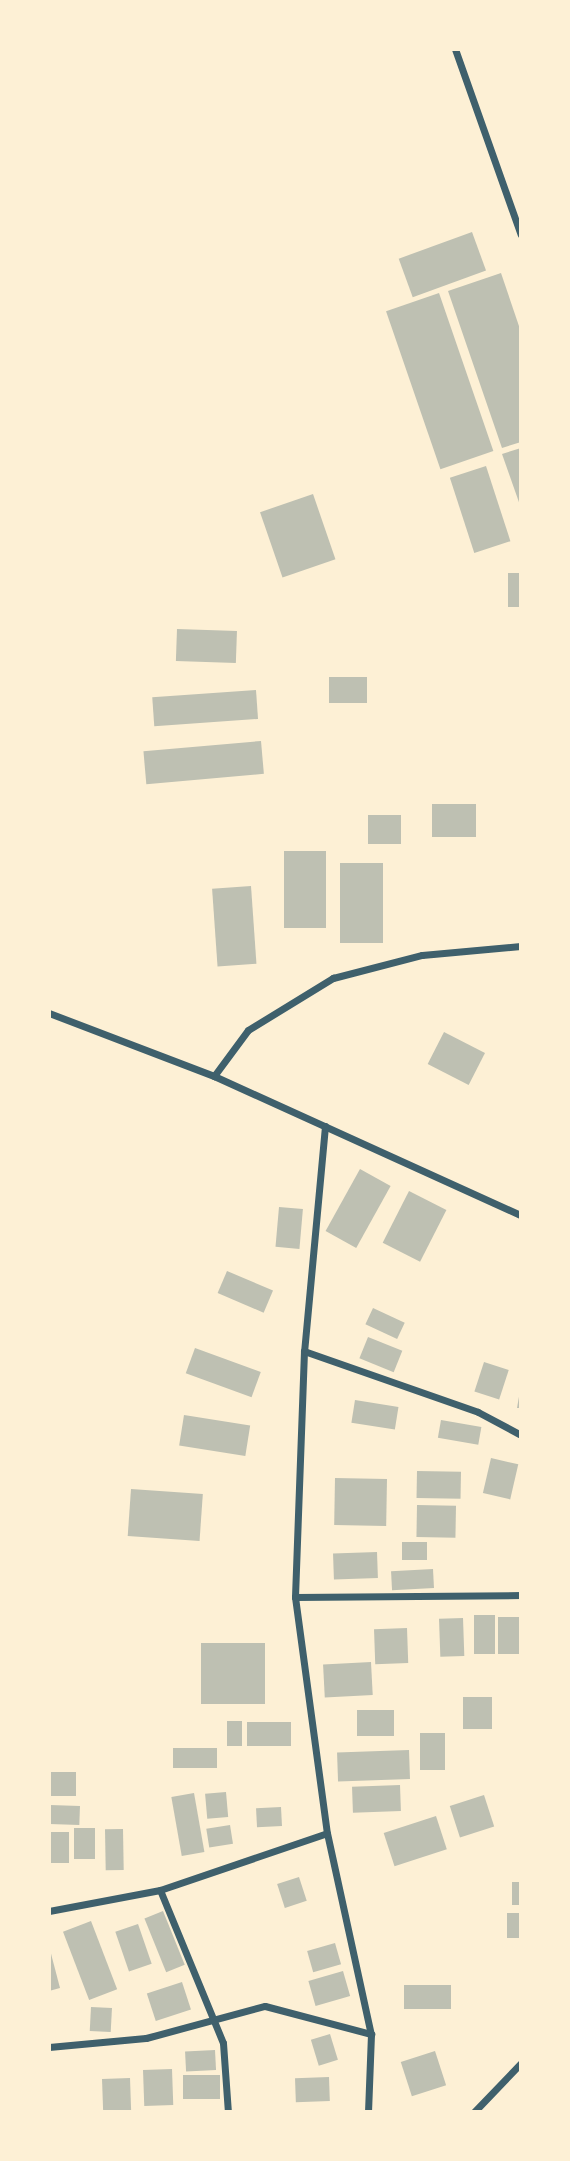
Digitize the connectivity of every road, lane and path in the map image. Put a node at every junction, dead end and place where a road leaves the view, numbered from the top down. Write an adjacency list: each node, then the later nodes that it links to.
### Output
1 (455, 49): 2 (street)
2 (521, 236)
3 (521, 946): 5 (street)
4 (49, 1013): 5 (street)
5 (214, 1076): 6 (street)
6 (325, 1126): 7 (street); 8 (street)
7 (521, 1216)
8 (304, 1351): 9 (street); 11 (street)
9 (521, 1435)
10 (521, 1595): 11 (street)
11 (295, 1597): 12 (street)
12 (327, 1833): 13 (street); 16 (street)
13 (160, 1890): 14 (street); 15 (street)
14 (49, 1911)
15 (216, 2019): 16 (street); 17 (street); 19 (street)
16 (371, 2034): 20 (street)
17 (49, 2048)
18 (521, 2063): 21 (street)
19 (228, 2112)
20 (368, 2112)
21 (474, 2112)

